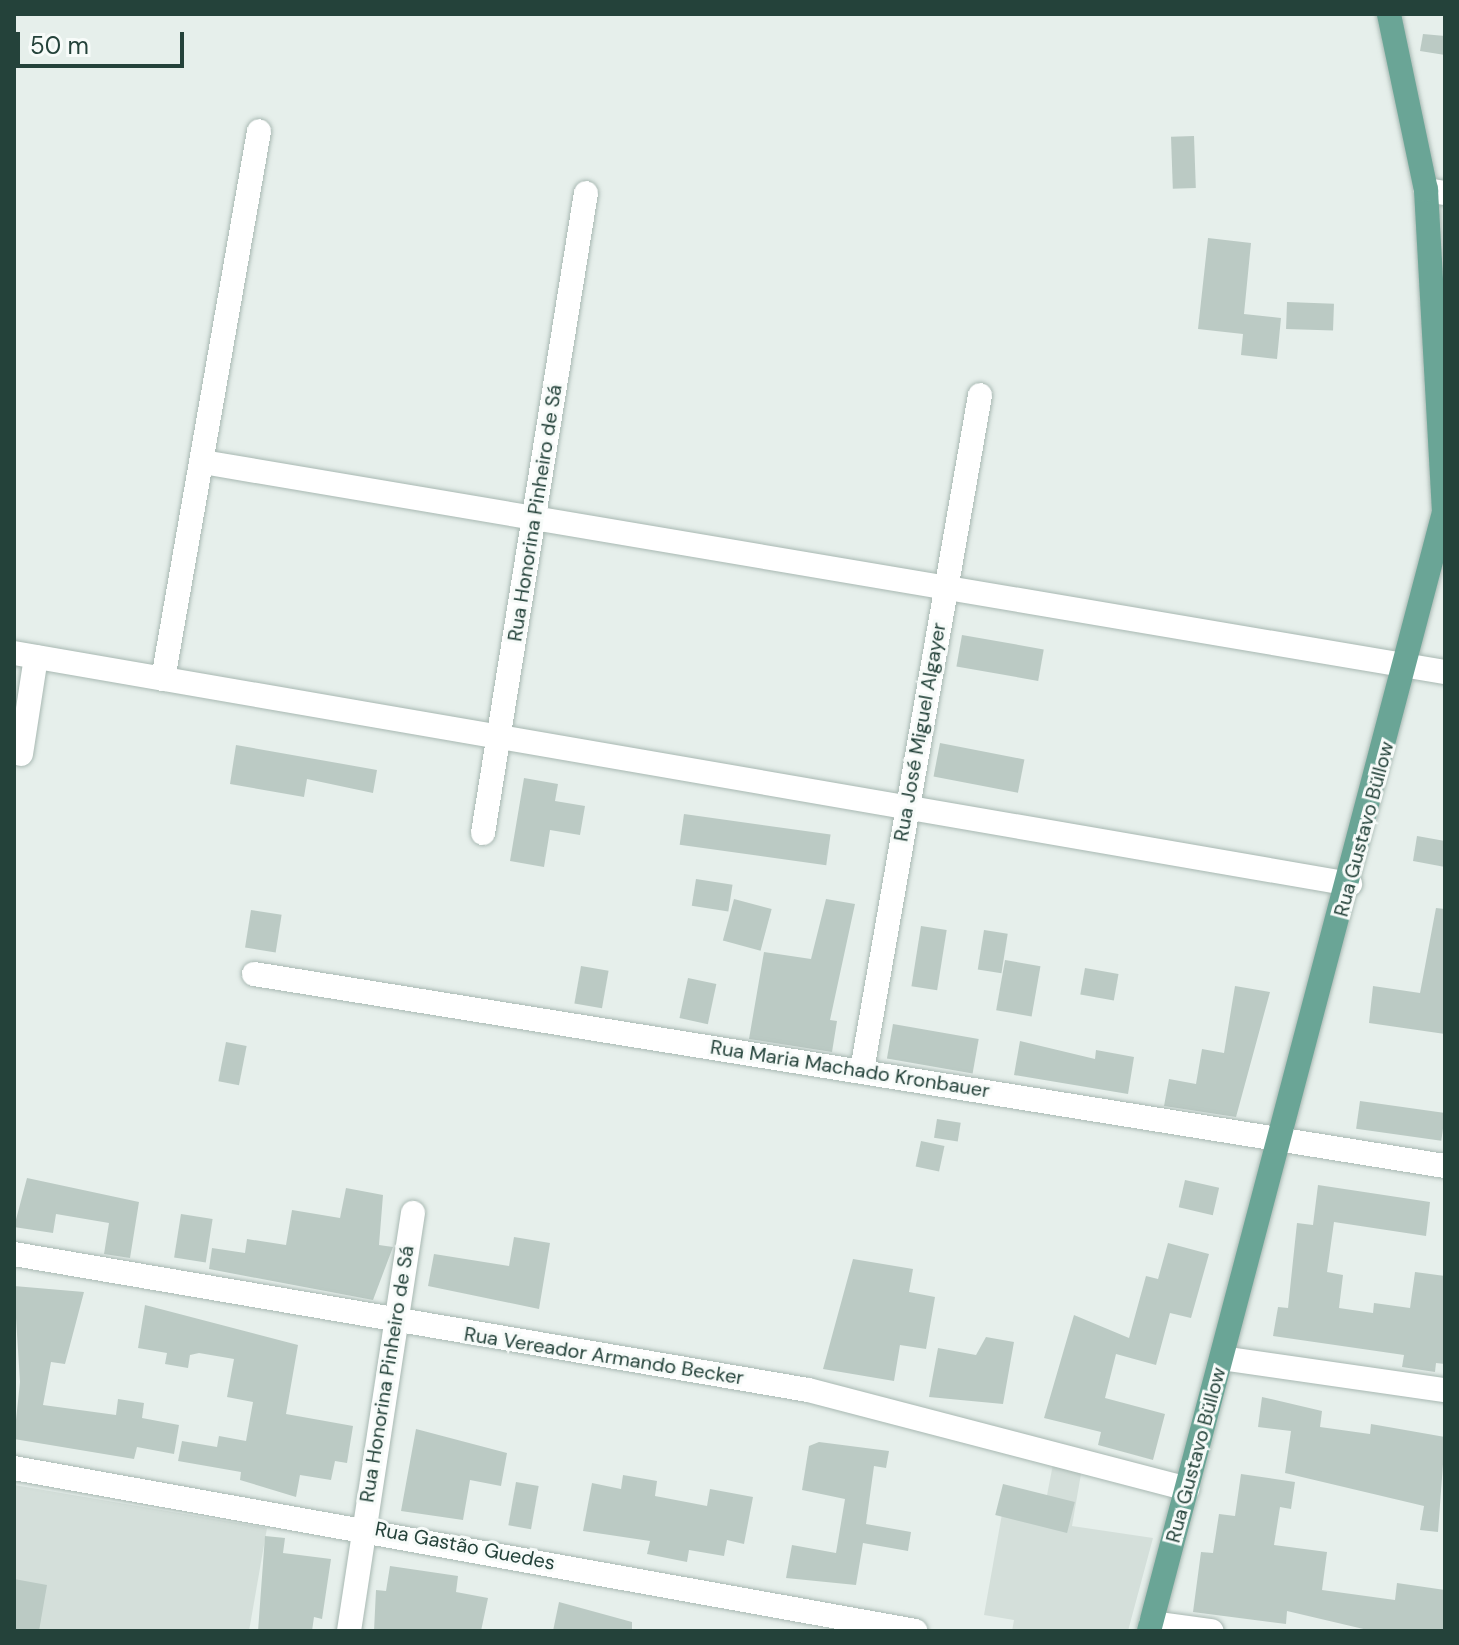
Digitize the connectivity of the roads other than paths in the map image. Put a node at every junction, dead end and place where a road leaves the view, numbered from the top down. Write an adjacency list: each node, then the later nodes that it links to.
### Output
1 (1389, 14): 3 (main road, Rua Gustavo Büllow)
2 (259, 131): 7 (street)
3 (1436, 192): 6 (main road, Rua Gustavo Büllow)
4 (586, 193): 8 (street, Rua Honorina Pinheiro de Sá)
5 (980, 395): 9 (street, Rua José Miguel Algayer)
6 (1444, 424): 11 (main road, Rua Gustavo Büllow)
7 (203, 462): 8 (street); 13 (street)
8 (535, 519): 9 (street); 14 (street, Rua Honorina Pinheiro de Sá)
9 (946, 589): 11 (street); 16 (street, Rua José Miguel Algayer)
10 (25, 655): 13 (street); 15 (street)
11 (1408, 667): 12 (street); 18 (main road, Rua Gustavo Büllow)
12 (1445, 672)
13 (163, 679): 14 (street)
14 (499, 737): 16 (street); 17 (street, Rua Honorina Pinheiro de Sá)
15 (21, 754)
16 (905, 807): 18 (street); 20 (street, Rua José Miguel Algayer)
17 (483, 833)
18 (1350, 884): 21 (main road, Rua Gustavo Büllow)
19 (254, 974): 20 (street, Rua Maria Machado Kronbauer)
20 (862, 1070): 21 (street, Rua Maria Machado Kronbauer)
21 (1280, 1144): 22 (street, Rua Maria Machado Kronbauer); 26 (main road, Rua Gustavo Büllow)
22 (1445, 1166)
23 (413, 1213): 25 (street, Rua Honorina Pinheiro de Sá)
24 (14, 1254): 25 (street, Rua Vereador Armando Becker)
25 (392, 1321): 29 (street, Rua Vereador Armando Becker); 30 (street, Rua Honorina Pinheiro de Sá)
26 (1222, 1358): 27 (street); 29 (main road, Rua Gustavo Büllow)
27 (1445, 1390)
28 (14, 1468): 30 (street, Rua Gastão Guedes)
29 (1187, 1489): 31 (main road, Rua Gustavo Büllow)
30 (363, 1527): 32 (street, Rua Honorina Pinheiro de Sá); 33 (street, Rua Gastão Guedes)
31 (1150, 1627): 34 (street)
32 (349, 1631)
33 (915, 1631)
34 (1211, 1631)

